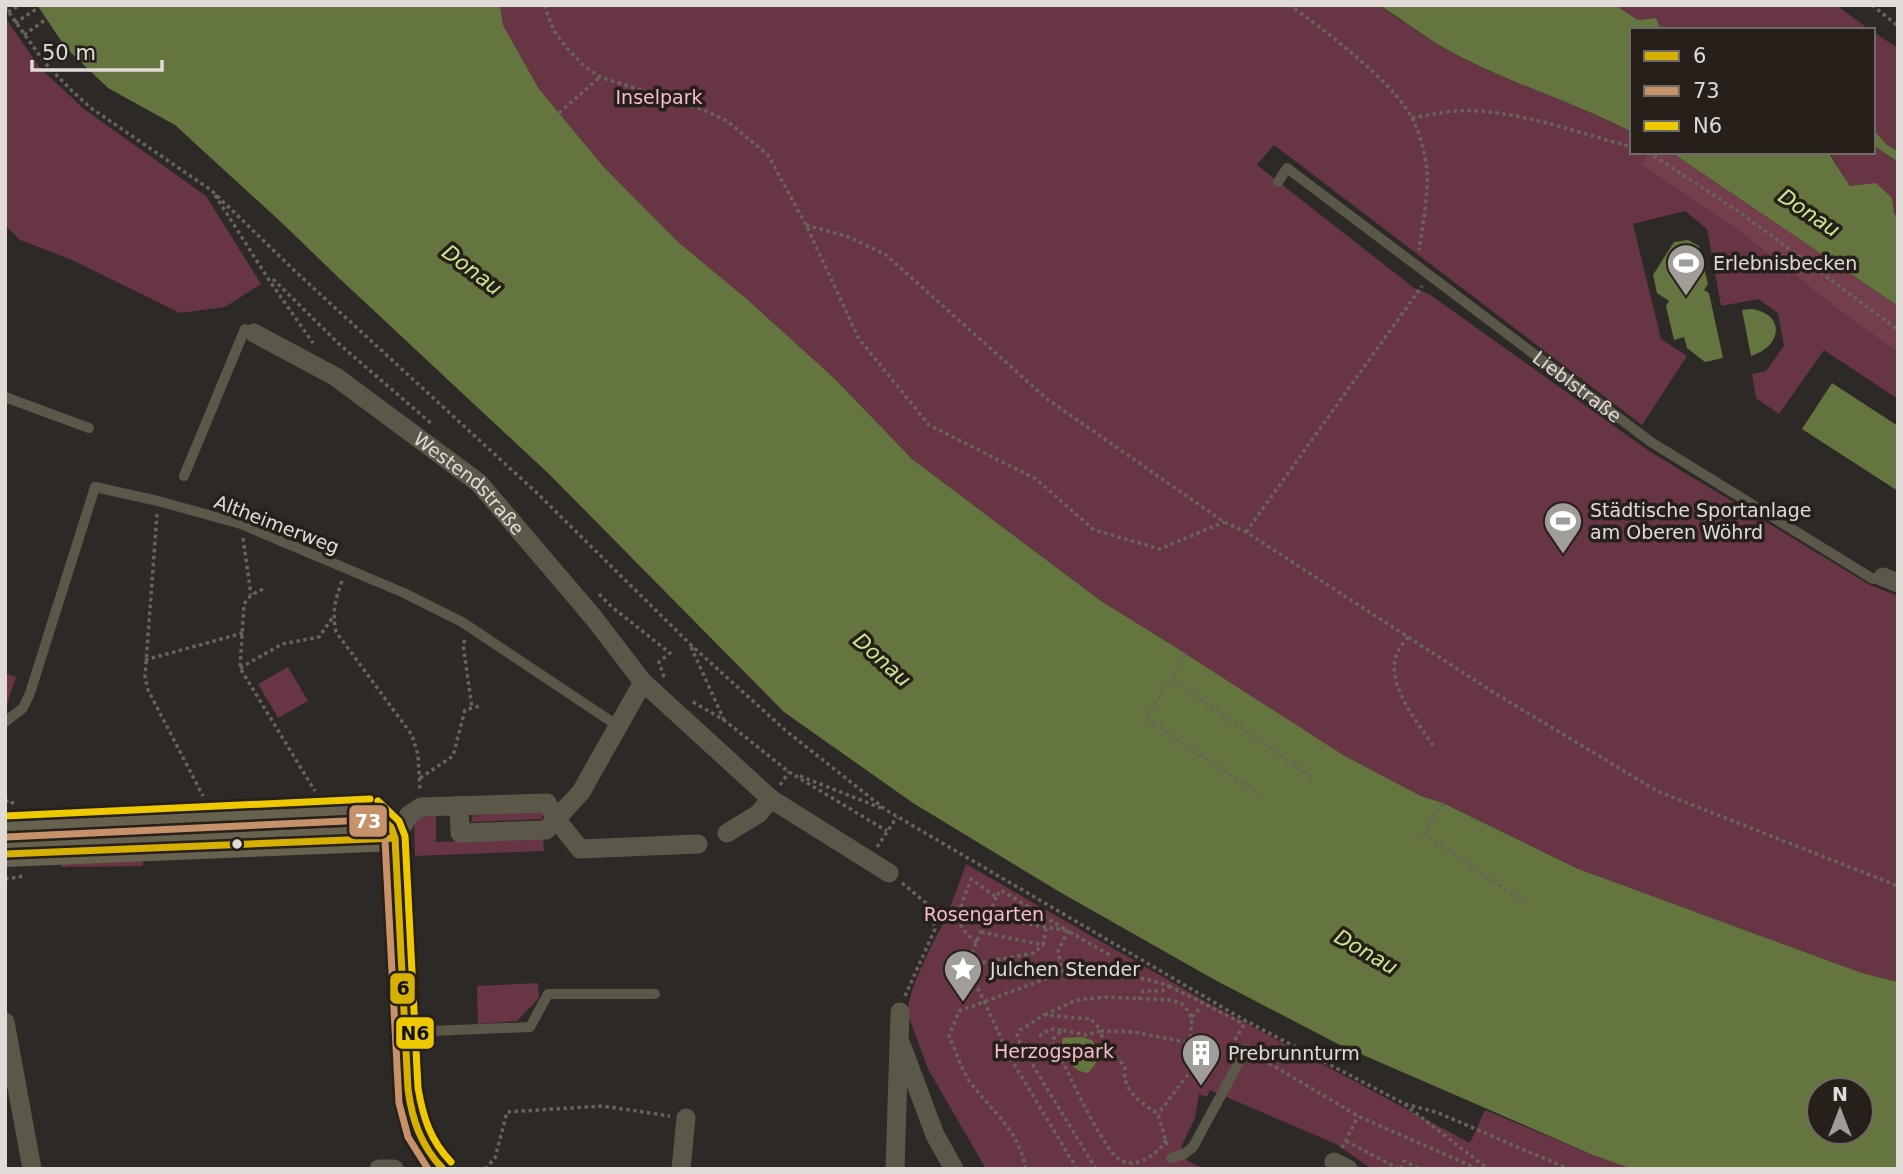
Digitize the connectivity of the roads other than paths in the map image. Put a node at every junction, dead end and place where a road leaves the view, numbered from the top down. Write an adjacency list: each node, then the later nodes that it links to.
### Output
1 (1278, 182): 6 (lane, Lieblstraße)
2 (254, 333): 5 (lane); 7 (street, Westendstraße)
3 (5, 397): 4 (lane)
4 (89, 428)
5 (184, 476)
6 (1890, 580)
7 (643, 682): 9 (street); 10 (street, Westendstraße)
8 (5, 722): 9 (lane, Altheimerweg)
9 (618, 726): 14 (street)
10 (771, 799): 16 (street); 20 (street, Westendstraße)
11 (459, 805): 12 (street); 14 (street); 14 (street)
12 (421, 807): 13 (street); 17 (street)
13 (371, 809): 15 (street); 17 (street)
14 (556, 819): 18 (street)
15 (5, 827)
16 (727, 833)
17 (395, 838): 19 (street); 24 (street)
18 (698, 844)
19 (5, 854)
20 (889, 873)
21 (655, 993): 24 (lane)
22 (900, 1012): 25 (street)
23 (5, 1022): 29 (street)
24 (405, 1032): 32 (street)
25 (898, 1036): 34 (street); 35 (street)
26 (1246, 1049): 28 (lane)
27 (686, 1118): 33 (street)
28 (1171, 1158)
29 (32, 1169)
30 (379, 1169): 31 (street)
31 (394, 1169)
32 (443, 1169)
33 (681, 1169)
34 (895, 1169)
35 (954, 1169)

